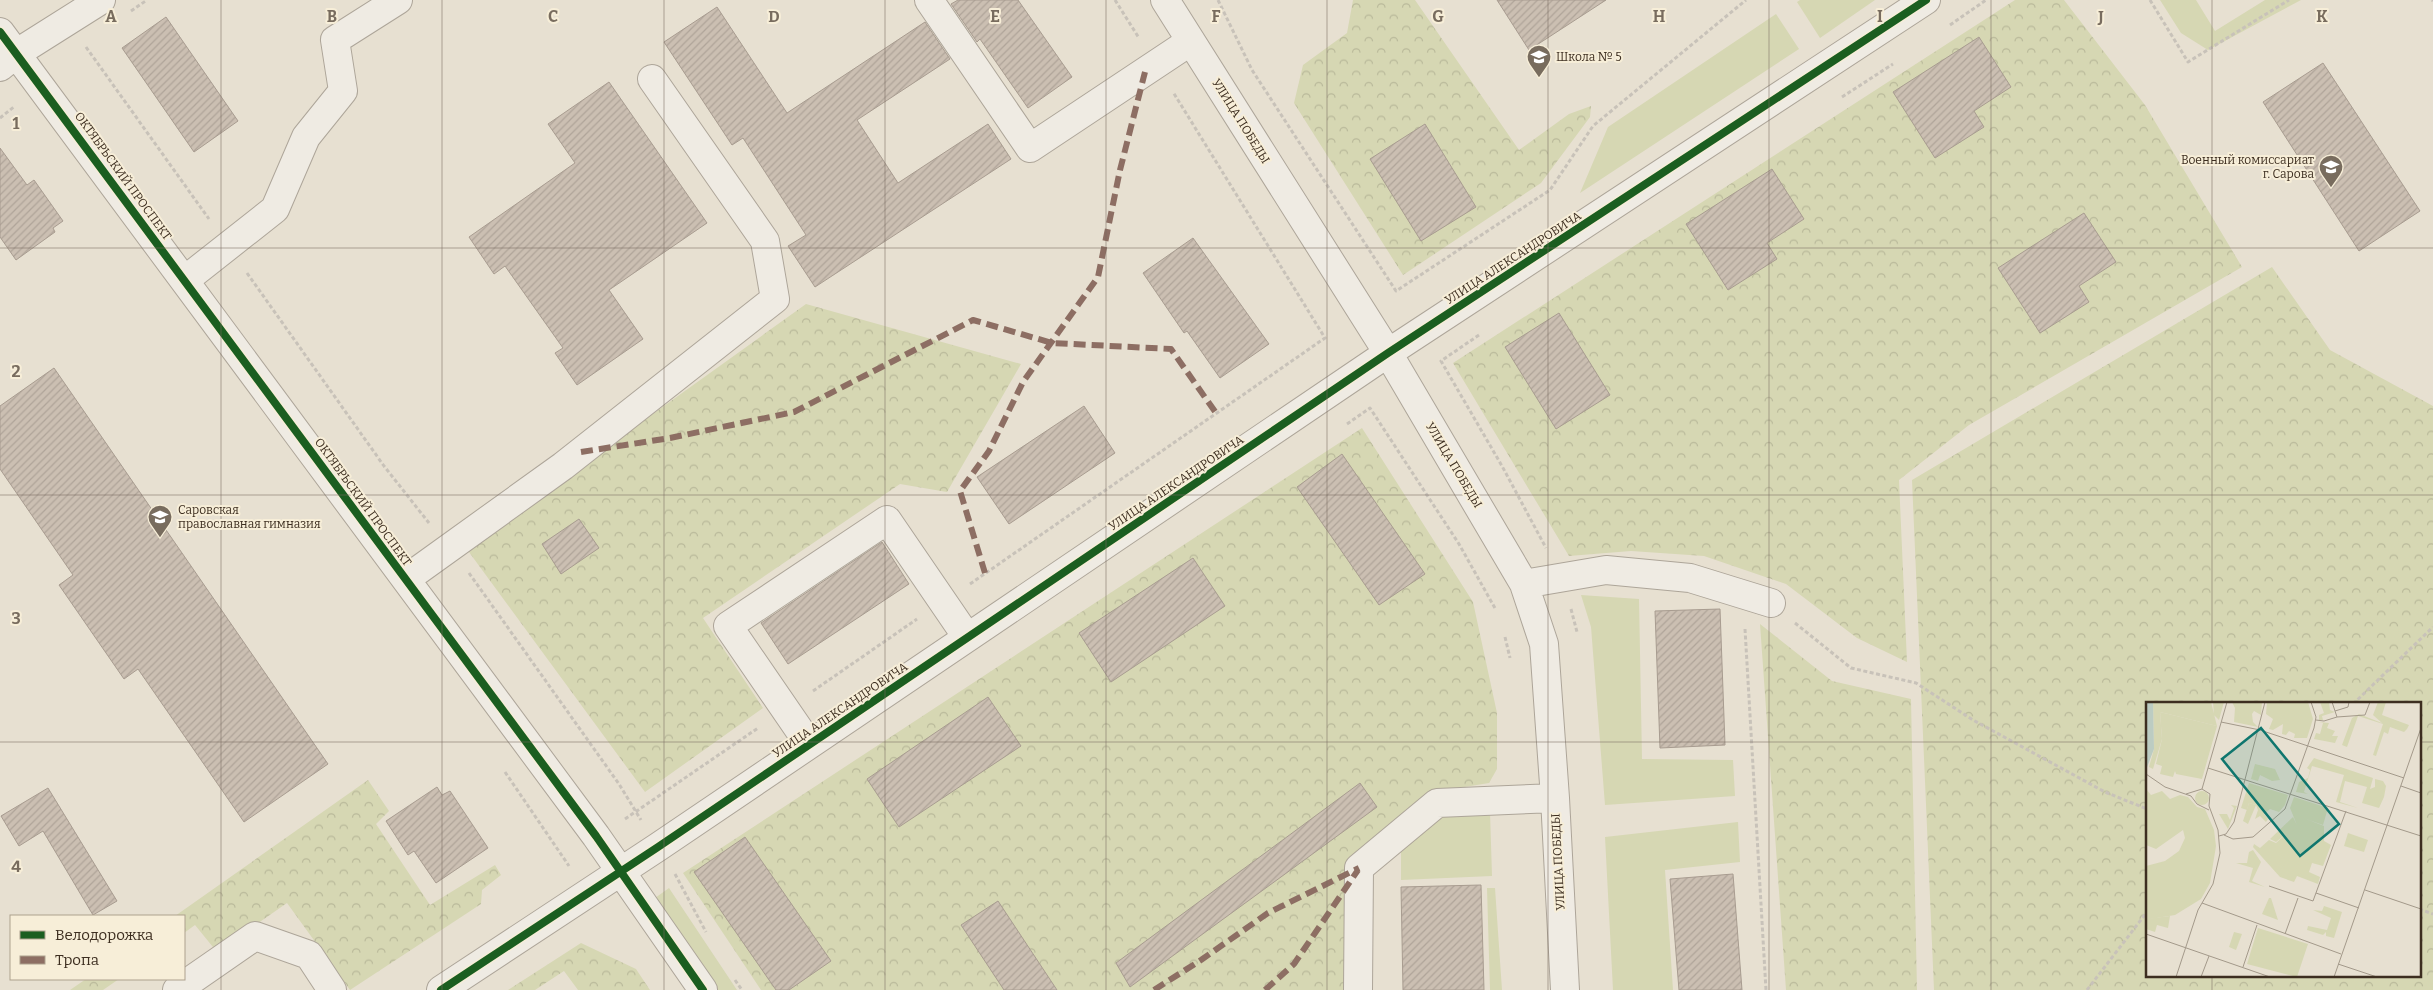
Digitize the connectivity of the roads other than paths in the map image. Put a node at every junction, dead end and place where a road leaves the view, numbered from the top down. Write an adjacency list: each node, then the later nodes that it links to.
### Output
1 (101, 0): 8 (street)
2 (398, 0): 10 (street)
3 (929, 0): 7 (street)
4 (1165, 0): 7 (street, УЛИЦА ПОБЕДЫ)
5 (1926, 0): 11 (street, УЛИЦА АЛЕКСАНДРОВИЧА)
6 (0, 32): 8 (street, ОКТЯБРЬСКИЙ ПРОСПЕКТ)
7 (1191, 42): 11 (street, УЛИЦА ПОБЕДЫ)
8 (9, 60): 10 (street, ОКТЯБРЬСКИЙ ПРОСПЕКТ)
9 (652, 79): 12 (street)
10 (185, 280): 12 (street, ОКТЯБРЬСКИЙ ПРОСПЕКТ)
11 (1388, 353): 13 (street, УЛИЦА ПОБЕДЫ); 15 (street, УЛИЦА АЛЕКСАНДРОВИЧА)
12 (406, 580): 18 (street, ОКТЯБРЬСКИЙ ПРОСПЕКТ)
13 (1524, 584): 14 (street); 17 (street, УЛИЦА ПОБЕДЫ)
14 (1771, 603)
15 (968, 637): 16 (street, УЛИЦА АЛЕКСАНДРОВИЧА); 16 (street)
16 (809, 744): 18 (street, УЛИЦА АЛЕКСАНДРОВИЧА)
17 (1555, 798): 23 (street); 24 (street, УЛИЦА ПОБЕДЫ)
18 (622, 871): 21 (street, УЛИЦА АЛЕКСАНДРОВИЧА); 22 (street, ОКТЯБРЬСКИЙ ПРОСПЕКТ)
19 (177, 990): 20 (street)
20 (332, 990)
21 (441, 990)
22 (703, 990)
23 (1358, 990)
24 (1565, 990)

